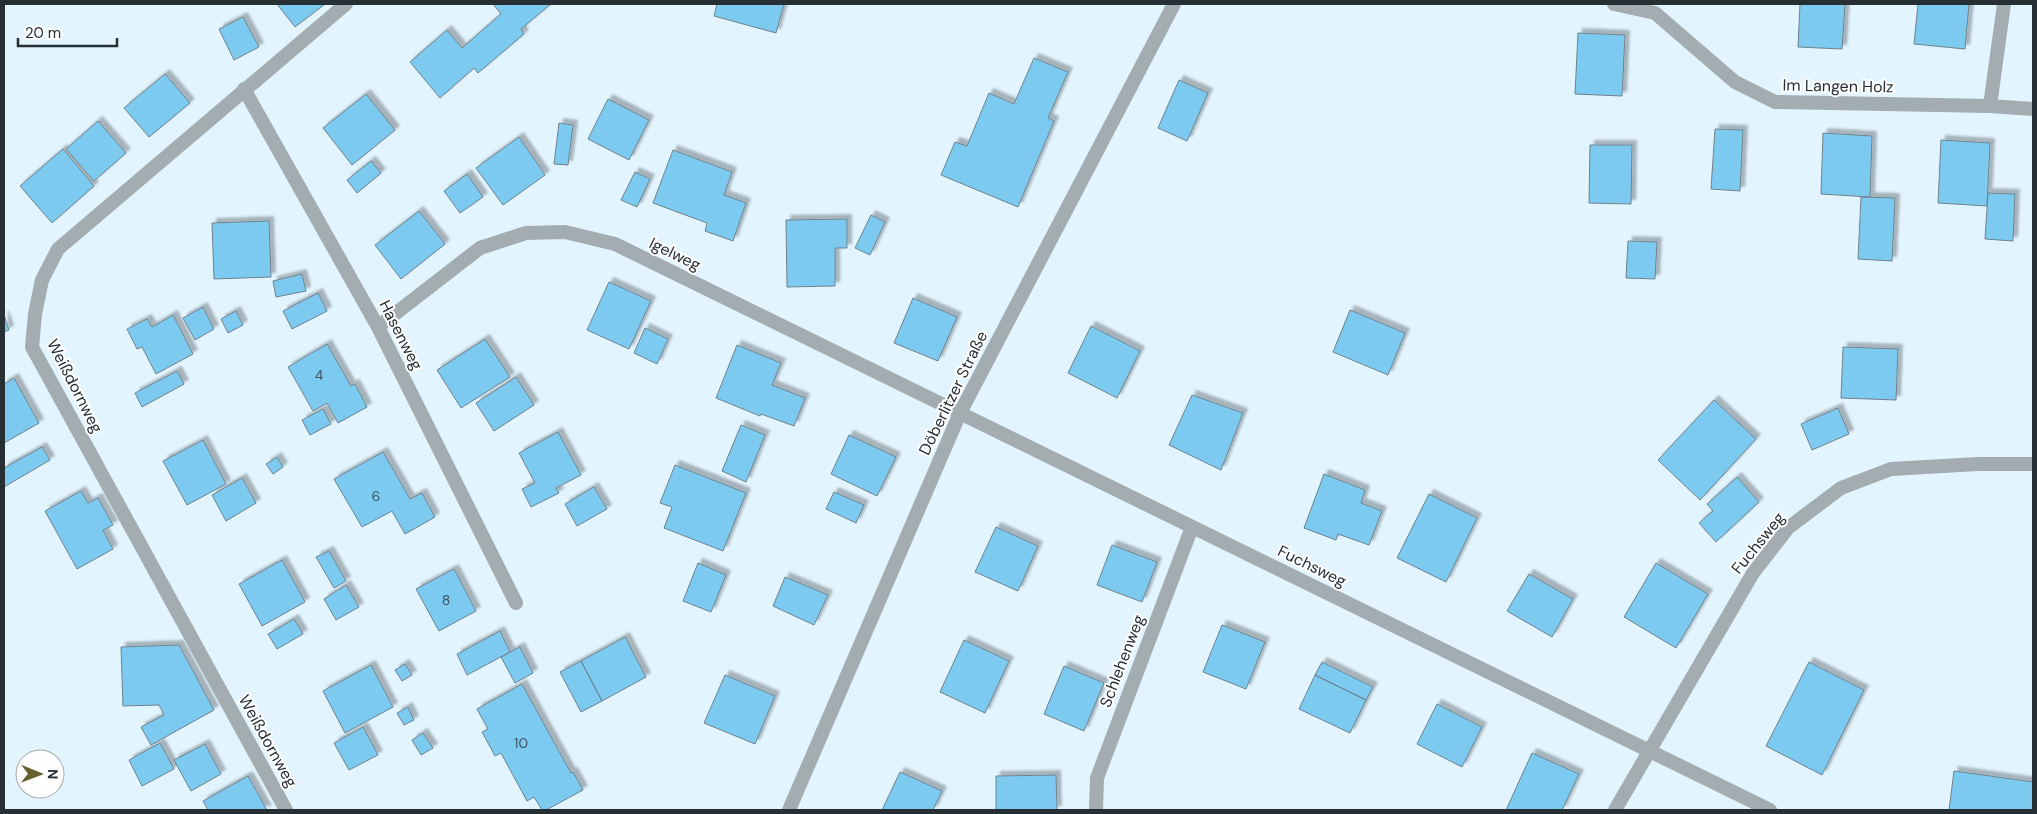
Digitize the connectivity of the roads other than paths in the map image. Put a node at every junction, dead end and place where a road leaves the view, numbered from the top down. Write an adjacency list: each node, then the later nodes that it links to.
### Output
1 (346, 4): 5 (street, Weißdornweg)
2 (1174, 4): 9 (street, Döberlitzer Straße)
3 (1614, 4): 6 (street, Im Langen Holz)
4 (2004, 4): 6 (street)
5 (244, 89): 8 (street, Hasenweg); 14 (street, Weißdornweg)
6 (1990, 106): 7 (street, Im Langen Holz)
7 (2033, 109)
8 (378, 327): 9 (street, Igelweg); 12 (street, Hasenweg)
9 (960, 413): 11 (street, Fuchsweg); 15 (street, Döberlitzer Straße)
10 (2033, 464): 13 (street, Fuchsweg)
11 (1192, 527): 13 (street, Fuchsweg); 16 (street, Schlehenweg)
12 (516, 603)
13 (1649, 751): 17 (street); 18 (street, Fuchsweg)
14 (286, 810)
15 (789, 810)
16 (1096, 810)
17 (1615, 810)
18 (1770, 810)

